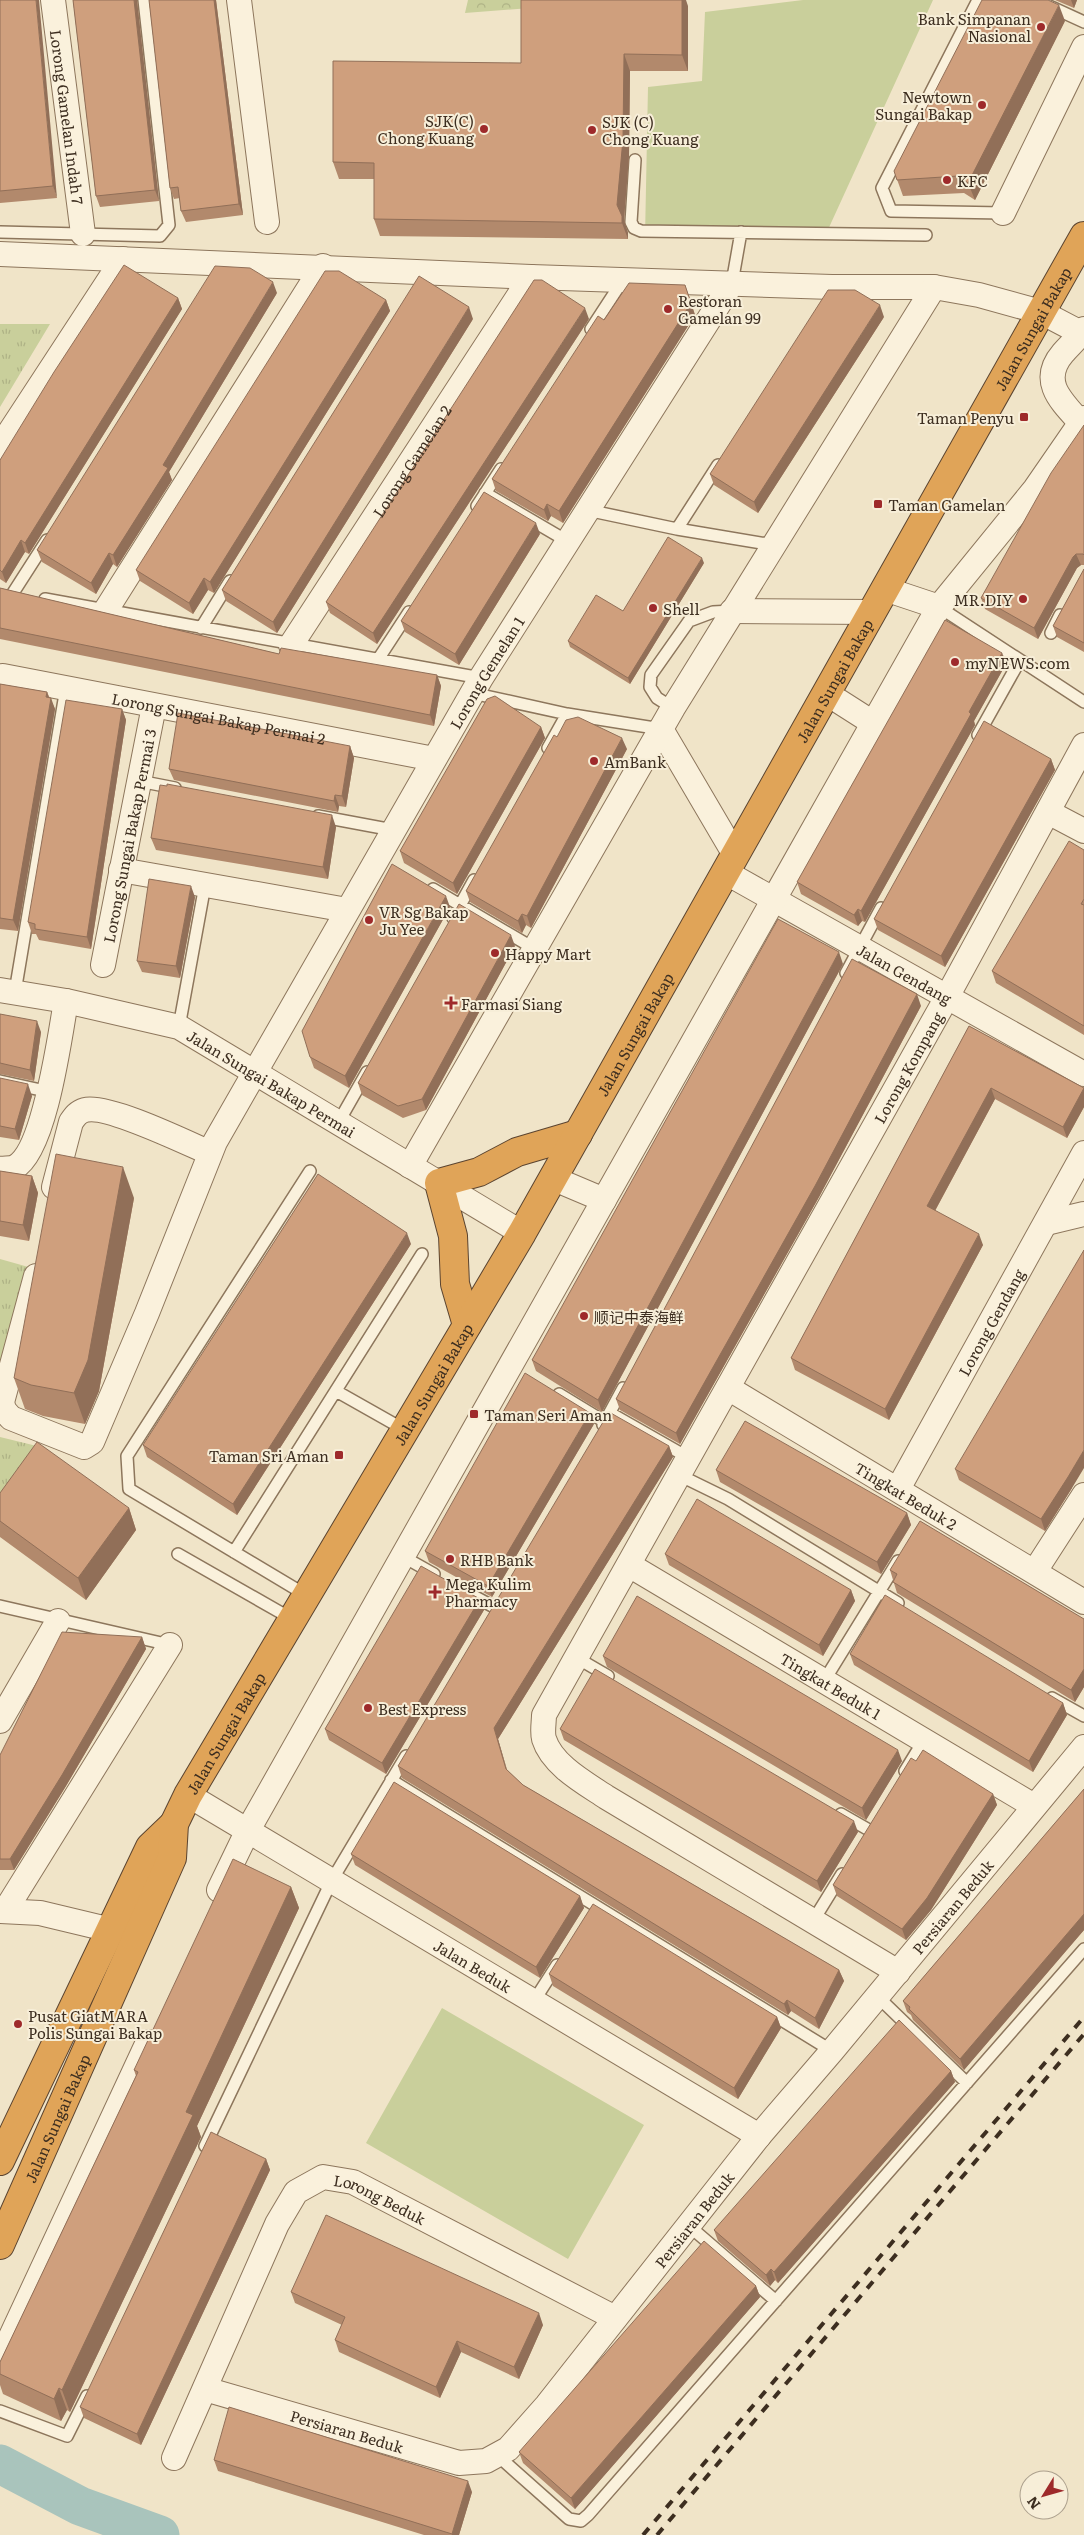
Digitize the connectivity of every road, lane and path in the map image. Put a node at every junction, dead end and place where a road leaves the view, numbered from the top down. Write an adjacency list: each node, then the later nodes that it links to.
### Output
1 (53, 0): 13 (street, Lorong Gamelan Indah 7)
2 (144, 0): 13 (lane)
3 (239, 0): 10 (street)
4 (978, 0): 9 (lane)
5 (1036, 0): 6 (lane)
6 (1084, 22)
7 (1084, 47): 9 (street)
8 (635, 160): 12 (lane)
9 (1003, 212)
10 (267, 222)
11 (0, 232): 13 (lane)
12 (741, 232): 14 (lane); 21 (lane)
13 (83, 234)
14 (926, 234)
15 (1084, 236): 23 (highway, Jalan Sungai Bakap)
16 (0, 254): 17 (street)
17 (123, 259): 18 (street); 27 (street)
18 (322, 266): 19 (street); 44 (street)
19 (530, 277): 20 (street); 48 (street, Lorong Gamelan 2)
20 (624, 278): 21 (street); 25 (lane)
21 (732, 283): 22 (street); 31 (street, Lorong Gemelan 1)
22 (934, 287): 23 (street); 36 (street)
23 (1041, 312): 24 (street); 40 (highway, Jalan Sungai Bakap)
24 (1083, 331): 26 (street)
25 (586, 336)
26 (1083, 420): 42 (street)
27 (0, 447)
28 (725, 454): 34 (lane)
29 (506, 460): 30 (lane)
30 (485, 493): 32 (lane); 35 (lane)
31 (586, 510): 34 (lane); 35 (street, Lorong Gemelan 1)
32 (469, 518)
33 (56, 525): 39 (lane)
34 (677, 530): 36 (lane)
35 (567, 541): 52 (street, Lorong Gemelan 1)
36 (773, 545): 45 (street)
37 (237, 570): 46 (lane)
38 (0, 591): 39 (lane)
39 (23, 595): 44 (lane)
40 (878, 600): 42 (street); 45 (street); 54 (highway, Jalan Sungai Bakap)
41 (415, 602): 50 (lane)
42 (939, 607): 49 (lane); 59 (street)
43 (1065, 607): 47 (lane)
44 (106, 610): 46 (lane)
45 (732, 611): 57 (street); 57 (lane)
46 (201, 628): 48 (lane)
47 (1051, 632)
48 (291, 645): 50 (lane)
49 (1020, 660): 55 (lane); 62 (lane)
50 (377, 661): 52 (lane)
51 (2, 678): 53 (street, Lorong Sungai Bakap Permai 2)
52 (477, 686): 58 (lane); 64 (street, Lorong Gemelan 1)
53 (66, 688): 56 (street, Lorong Sungai Bakap Permai 2); 85 (lane)
54 (826, 693): 59 (street); 71 (highway, Jalan Sungai Bakap)
55 (1084, 702)
56 (154, 706): 64 (street, Lorong Sungai Bakap Permai 2); 65 (street, Lorong Sungai Bakap Permai 3)
57 (673, 708): 60 (street)
58 (567, 714): 60 (lane); 63 (lane)
59 (873, 723): 77 (street)
60 (661, 729): 71 (street); 82 (street)
61 (1084, 745): 67 (street, Lorong Kompang)
62 (971, 747)
63 (542, 757)
64 (434, 759): 69 (street, Lorong Gemelan 1)
65 (139, 781): 66 (lane); 72 (street, Lorong Sungai Bakap Permai 3)
66 (188, 790)
67 (1048, 812): 70 (street); 86 (street, Lorong Kompang)
68 (305, 813): 69 (lane)
69 (393, 830): 79 (street, Lorong Gemelan 1)
70 (1084, 831)
71 (730, 863): 77 (street, Jalan Gendang); 95 (highway, Jalan Sungai Bakap)
72 (121, 870): 75 (street); 83 (street, Lorong Sungai Bakap Permai 3)
73 (480, 870): 78 (lane)
74 (419, 881): 78 (lane)
75 (205, 885): 79 (street); 88 (lane)
76 (889, 895): 81 (lane)
77 (774, 899): 81 (street, Jalan Gendang); 103 (street)
78 (460, 905): 80 (lane); 82 (lane)
79 (347, 910): 90 (street, Lorong Gemelan 1)
80 (446, 931)
81 (860, 947): 84 (lane); 86 (street, Jalan Gendang)
82 (535, 948): 98 (street)
83 (103, 965)
84 (841, 982)
85 (8, 991): 87 (street, Jalan Sungai Bakap Permai)
86 (947, 997): 91 (street, Jalan Gendang); 113 (street, Lorong Kompang)
87 (66, 1001): 88 (street, Jalan Sungai Bakap Permai); 93 (street)
88 (179, 1027): 90 (street, Jalan Sungai Bakap Permai)
89 (372, 1062): 94 (lane)
90 (254, 1072): 94 (street, Jalan Sungai Bakap Permai); 96 (street, Lorong Gemelan 1)
91 (1084, 1074)
92 (0, 1082): 93 (lane)
93 (50, 1092): 99 (street)
94 (338, 1123): 98 (street, Jalan Sungai Bakap Permai)
95 (578, 1134): 101 (highway, Jalan Sungai Bakap); 102 (highway)
96 (210, 1153): 104 (street); 108 (street, Lorong Gemelan 1)
97 (1084, 1153): 106 (street, Lorong Gendang)
98 (410, 1166): 102 (street, Jalan Sungai Bakap Permai)
99 (0, 1169)
100 (310, 1171): 122 (lane)
101 (552, 1178): 103 (street); 107 (highway, Jalan Sungai Bakap)
102 (439, 1184): 107 (street, Jalan Sungai Bakap Permai); 110 (highway)
103 (604, 1200): 124 (street)
104 (50, 1208)
105 (1084, 1214): 106 (street)
106 (1046, 1223): 119 (street, Lorong Gendang)
107 (522, 1233): 110 (highway, Jalan Sungai Bakap)
108 (41, 1254)
109 (422, 1254): 114 (lane)
110 (467, 1324): 116 (highway, Jalan Sungai Bakap)
111 (629, 1378): 115 (lane)
112 (545, 1386): 115 (lane)
113 (728, 1388): 118 (street, Lorong Kompang); 119 (street, Tingkat Beduk 2)
114 (336, 1391): 116 (lane); 122 (lane)
115 (608, 1417): 117 (lane); 118 (lane)
116 (404, 1430): 130 (highway, Jalan Sungai Bakap)
117 (595, 1439)
118 (684, 1467): 125 (street, Lorong Kompang); 129 (lane)
119 (898, 1489): 126 (street, Tingkat Beduk 2)
120 (1084, 1494): 126 (street)
121 (904, 1551): 129 (lane)
122 (234, 1552): 130 (lane)
123 (178, 1554): 135 (lane)
124 (402, 1556): 127 (lane); 153 (street)
125 (629, 1565): 138 (street, Lorong Kompang); 140 (street, Tingkat Beduk 1)
126 (1036, 1571): 131 (street, Tingkat Beduk 2)
127 (444, 1580)
128 (461, 1589): 133 (lane)
129 (879, 1592): 134 (lane); 140 (lane)
130 (306, 1595): 135 (highway, Jalan Sungai Bakap)
131 (1084, 1602)
132 (0, 1606): 136 (lane)
133 (494, 1607)
134 (904, 1608)
135 (292, 1618): 149 (highway, Jalan Sungai Bakap)
136 (58, 1620): 137 (lane); 142 (street)
137 (170, 1645): 158 (street)
138 (577, 1658): 139 (lane); 159 (street, Lorong Kompang)
139 (614, 1680)
140 (824, 1681): 144 (street, Tingkat Beduk 1)
141 (1039, 1690): 143 (lane)
142 (3, 1708)
143 (1084, 1716)
144 (924, 1740): 148 (lane); 150 (street, Tingkat Beduk 1)
145 (411, 1747): 147 (lane)
146 (1084, 1747): 150 (street, Persiaran Beduk)
147 (392, 1780): 156 (lane); 167 (lane)
148 (897, 1784)
149 (188, 1794): 152 (highway, Jalan Sungai Bakap); 153 (street, Jalan Beduk)
150 (1034, 1806): 163 (street, Persiaran Beduk)
151 (835, 1810): 154 (lane)
152 (174, 1824): 160 (highway, Jalan Sungai Bakap); 174 (highway, Jalan Sungai Bakap)
153 (248, 1830): 156 (street, Jalan Beduk); 157 (street)
154 (869, 1830)
155 (849, 1862): 159 (lane)
156 (332, 1880): 165 (street, Jalan Beduk); 171 (lane)
157 (212, 1906)
158 (2, 1911): 160 (street)
159 (813, 1921): 163 (street, Lorong Kompang)
160 (110, 1930): 169 (highway, Jalan Sungai Bakap)
161 (1084, 1949): 168 (lane)
162 (565, 1953): 165 (lane)
163 (898, 1972): 164 (street, Persiaran Beduk)
164 (878, 1997): 167 (street, Persiaran Beduk); 168 (lane)
165 (534, 2001): 170 (street, Jalan Beduk)
166 (158, 2022): 177 (street)
167 (832, 2051): 170 (street, Persiaran Beduk)
168 (967, 2083): 175 (lane)
169 (6, 2132): 172 (highway, Jalan Sungai Bakap)
170 (759, 2136): 173 (street, Persiaran Beduk)
171 (199, 2159)
172 (0, 2161)
173 (688, 2226): 175 (lane); 176 (street, Persiaran Beduk)
174 (0, 2245)
175 (776, 2301): 181 (lane)
176 (614, 2318): 179 (street, Lorong Beduk); 181 (street, Persiaran Beduk)
177 (0, 2360)
178 (93, 2382): 180 (lane)
179 (206, 2389): 181 (street, Persiaran Beduk); 182 (street, Lorong Beduk)
180 (0, 2411)
181 (497, 2455)
182 (174, 2458)

